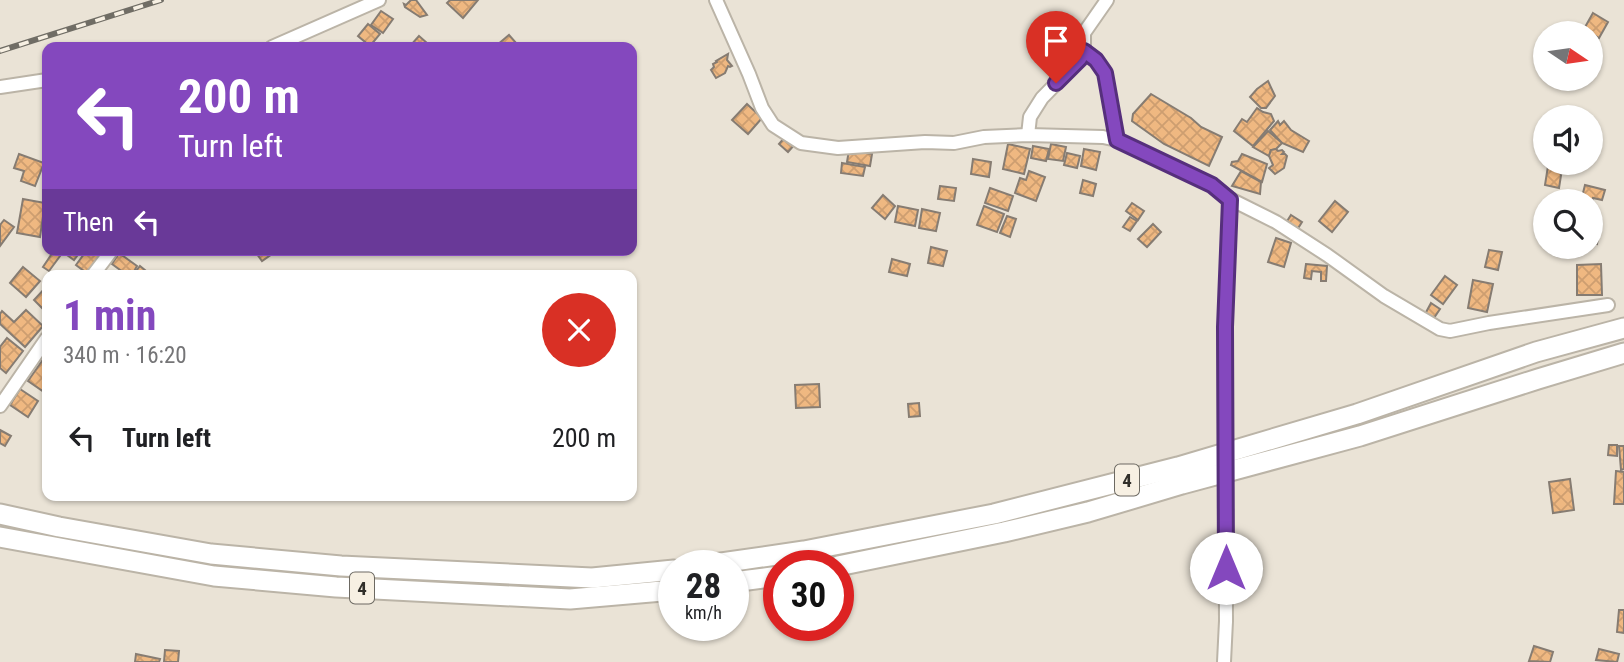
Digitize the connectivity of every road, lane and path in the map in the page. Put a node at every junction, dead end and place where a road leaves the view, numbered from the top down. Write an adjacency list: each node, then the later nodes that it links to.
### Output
1 (379, 0): 4 (street)
2 (716, 0): 8 (street)
3 (1107, 0): 5 (street)
4 (283, 42)
5 (1084, 51): 8 (street); 9 (street)
6 (42, 81): 7 (street)
7 (0, 87)
8 (1028, 135): 9 (street)
9 (1117, 140): 10 (street)
10 (1230, 200): 11 (street); 22 (street, bridge)
11 (1608, 305)
12 (1624, 328): 18 (highway, 4)
13 (42, 345): 15 (street)
14 (1624, 353): 19 (highway, 4)
15 (0, 406)
16 (0, 514): 20 (highway, 4)
17 (0, 537): 21 (highway, 4)
18 (749, 559)
19 (854, 563)
20 (658, 572)
21 (658, 591)
22 (1224, 662)

